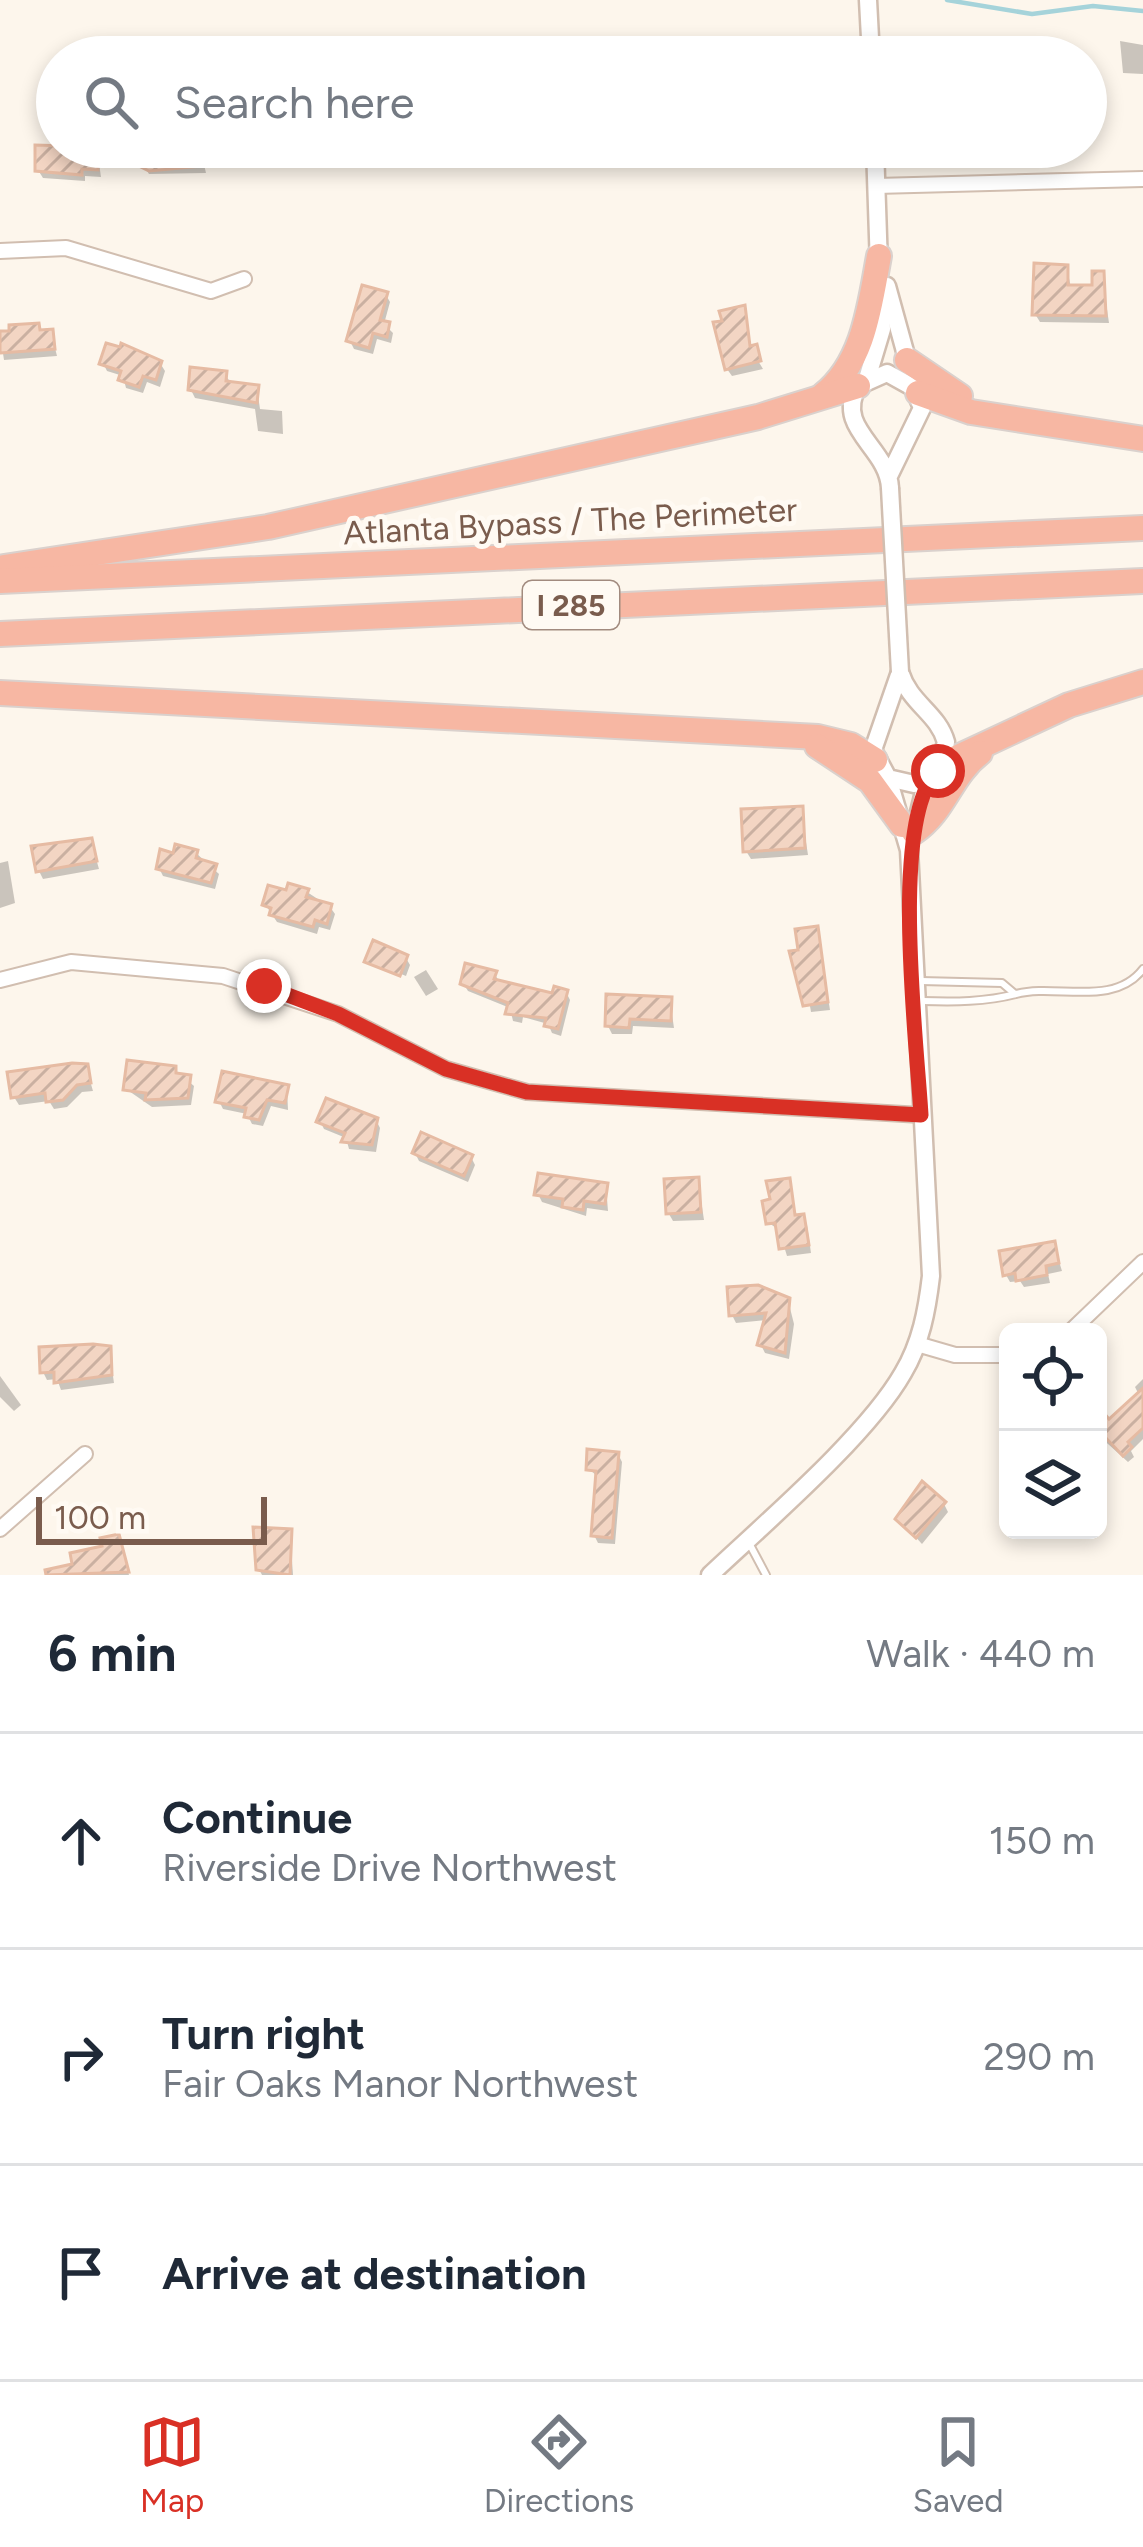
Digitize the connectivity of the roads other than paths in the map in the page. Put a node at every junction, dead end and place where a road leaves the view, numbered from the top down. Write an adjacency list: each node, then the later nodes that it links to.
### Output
1 (868, 0): 2 (street)
2 (870, 36)
3 (876, 168): 5 (street)
4 (1143, 179): 5 (street)
5 (876, 186): 7 (street)
6 (0, 251): 8 (street)
7 (879, 256): 9 (street); 10 (street); 12 (highway)
8 (244, 279)
9 (907, 360): 11 (street); 13 (highway)
10 (862, 382): 11 (street); 12 (highway); 15 (street)
11 (916, 390): 13 (highway); 15 (street)
12 (812, 403): 17 (highway)
13 (1018, 418): 14 (highway)
14 (1143, 440)
15 (890, 482): 21 (street, bridge)
16 (1143, 528): 18 (highway, Atlanta Bypass / The Perimeter / I 285)
17 (0, 568)
18 (0, 581)
19 (1143, 581): 20 (highway, I 285)
20 (0, 634)
21 (900, 672): 26 (street); 27 (street)
22 (1143, 682): 25 (highway)
23 (0, 693): 24 (highway)
24 (786, 735): 26 (highway); 28 (highway)
25 (1000, 738): 27 (highway); 28 (highway)
26 (881, 769): 27 (street); 28 (street)
27 (935, 772): 28 (street)
28 (908, 836): 31 (street)
29 (1143, 969): 32 (lane)
30 (0, 980): 34 (street)
31 (914, 981): 32 (lane); 33 (street)
32 (1016, 994): 33 (lane)
33 (915, 1001): 34 (street)
34 (921, 1115): 37 (street)
35 (1143, 1262): 36 (street)
36 (1079, 1323)
37 (917, 1344): 38 (street); 41 (street)
38 (999, 1355)
39 (85, 1454): 40 (street)
40 (0, 1529)
41 (747, 1540): 42 (street); 43 (lane)
42 (710, 1575)
43 (766, 1575)

